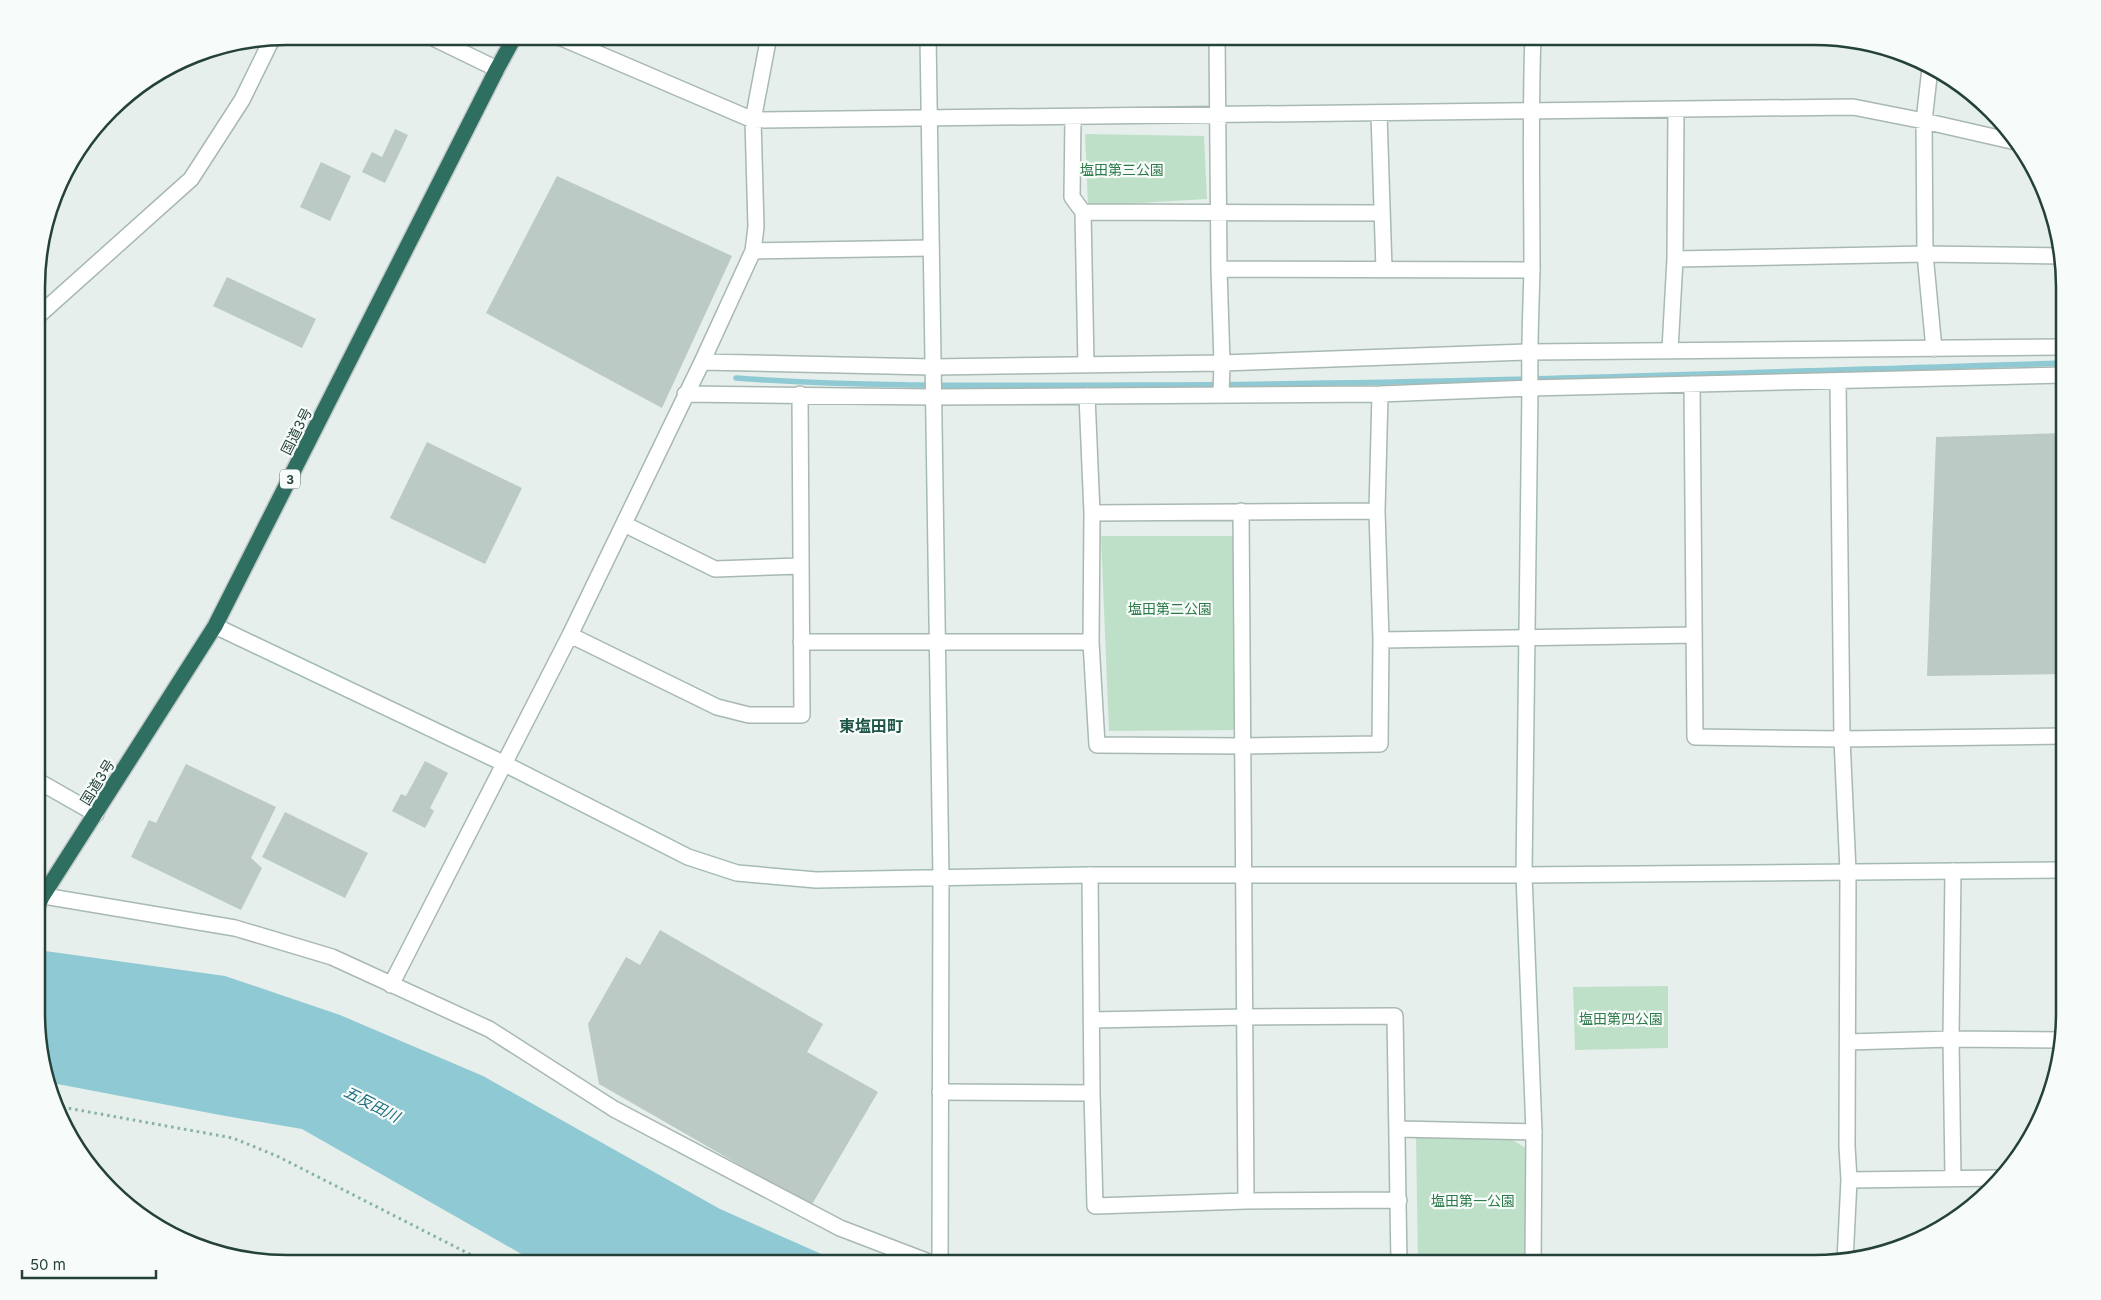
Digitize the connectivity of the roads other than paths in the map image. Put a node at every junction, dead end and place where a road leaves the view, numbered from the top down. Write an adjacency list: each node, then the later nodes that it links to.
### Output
1 (448, 45): 9 (street)
2 (510, 45): 9 (highway, 国道3号 / 3)
3 (578, 45): 17 (street)
4 (767, 45): 17 (street)
5 (928, 45): 16 (street)
6 (1218, 45): 14 (street)
7 (1532, 45): 12 (street)
8 (268, 46): 31 (street)
9 (497, 69): 55 (highway, 国道3号 / 3)
10 (1929, 74): 18 (street)
11 (1676, 110): 12 (street); 18 (street); 27 (street)
12 (1530, 112): 13 (street); 30 (street)
13 (1379, 114): 14 (street); 22 (street)
14 (1218, 115): 15 (street); 21 (street)
15 (1073, 116): 16 (street); 20 (street)
16 (929, 118): 17 (street); 23 (street)
17 (753, 120): 24 (street)
18 (1924, 121): 19 (street); 25 (street)
19 (2006, 140)
20 (1083, 212): 21 (street); 38 (street)
21 (1219, 212): 22 (street); 28 (street)
22 (1382, 212): 29 (street)
23 (931, 248): 24 (street); 39 (street)
24 (753, 251): 36 (street)
25 (1925, 254): 26 (street); 27 (street); 33 (street)
26 (2054, 256)
27 (1675, 259): 34 (street)
28 (1219, 269): 29 (street); 37 (street)
29 (1384, 269): 30 (street)
30 (1532, 270): 35 (street)
31 (45, 310)
32 (2056, 347): 33 (street)
33 (1934, 349): 34 (street)
34 (1670, 350): 35 (street)
35 (1529, 352): 37 (street); 43 (street)
36 (702, 362): 39 (street); 44 (street)
37 (1222, 363): 38 (street); 47 (street)
38 (1086, 365): 39 (street)
39 (932, 367): 49 (street)
40 (2056, 375): 41 (street)
41 (1838, 381): 42 (street); 64 (street)
42 (1692, 384): 43 (street); 56 (street)
43 (1530, 388): 46 (street); 58 (street)
44 (685, 394): 45 (street); 53 (street)
45 (800, 394): 49 (street); 54 (street)
46 (1380, 394): 47 (street); 51 (street)
47 (1221, 395): 48 (street)
48 (1087, 396): 49 (street); 52 (street)
49 (933, 397): 61 (street)
50 (1241, 511): 51 (street); 52 (street); 65 (street)
51 (1377, 511): 59 (street)
52 (1092, 513): 62 (street)
53 (624, 524): 54 (street); 57 (street)
54 (800, 566): 60 (street)
55 (215, 626): 66 (street); 68 (highway, 国道3号 / 3)
56 (1694, 635): 58 (street); 64 (street)
57 (570, 636): 60 (street); 66 (street)
58 (1526, 637): 59 (street); 74 (street)
59 (1381, 640): 65 (street)
60 (802, 642): 61 (street)
61 (937, 642): 62 (street); 75 (street)
62 (1091, 642): 65 (street)
63 (2056, 736): 64 (street)
64 (1842, 739): 71 (street)
65 (1244, 746): 72 (street)
66 (503, 763): 75 (street); 78 (street)
67 (45, 785): 68 (street)
68 (96, 814): 76 (highway, 国道3号 / 3)
69 (1953, 870): 70 (street); 71 (street); 81 (street)
70 (2056, 870)
71 (1848, 871): 74 (street); 83 (street)
72 (1245, 874): 73 (street); 74 (street); 79 (street)
73 (1090, 875): 75 (street); 80 (street)
74 (1524, 875): 87 (street)
75 (941, 878): 84 (street)
76 (45, 892)
77 (45, 901): 78 (street)
78 (391, 985): 94 (street)
79 (1245, 1017): 80 (street); 86 (street); 92 (street)
80 (1092, 1020): 85 (street)
81 (1951, 1039): 82 (street); 83 (street); 88 (street)
82 (2054, 1040)
83 (1848, 1042): 90 (street)
84 (940, 1092): 85 (street); 95 (street)
85 (1092, 1092): 92 (street)
86 (1398, 1129): 87 (street); 91 (street)
87 (1534, 1132): 97 (street)
88 (1953, 1178): 89 (street); 90 (street)
89 (1991, 1178)
90 (1849, 1180): 93 (street)
91 (1399, 1200): 92 (street); 96 (street)
92 (1246, 1201)
93 (1844, 1253)
94 (910, 1255)
95 (940, 1255)
96 (1399, 1255)
97 (1533, 1255)

